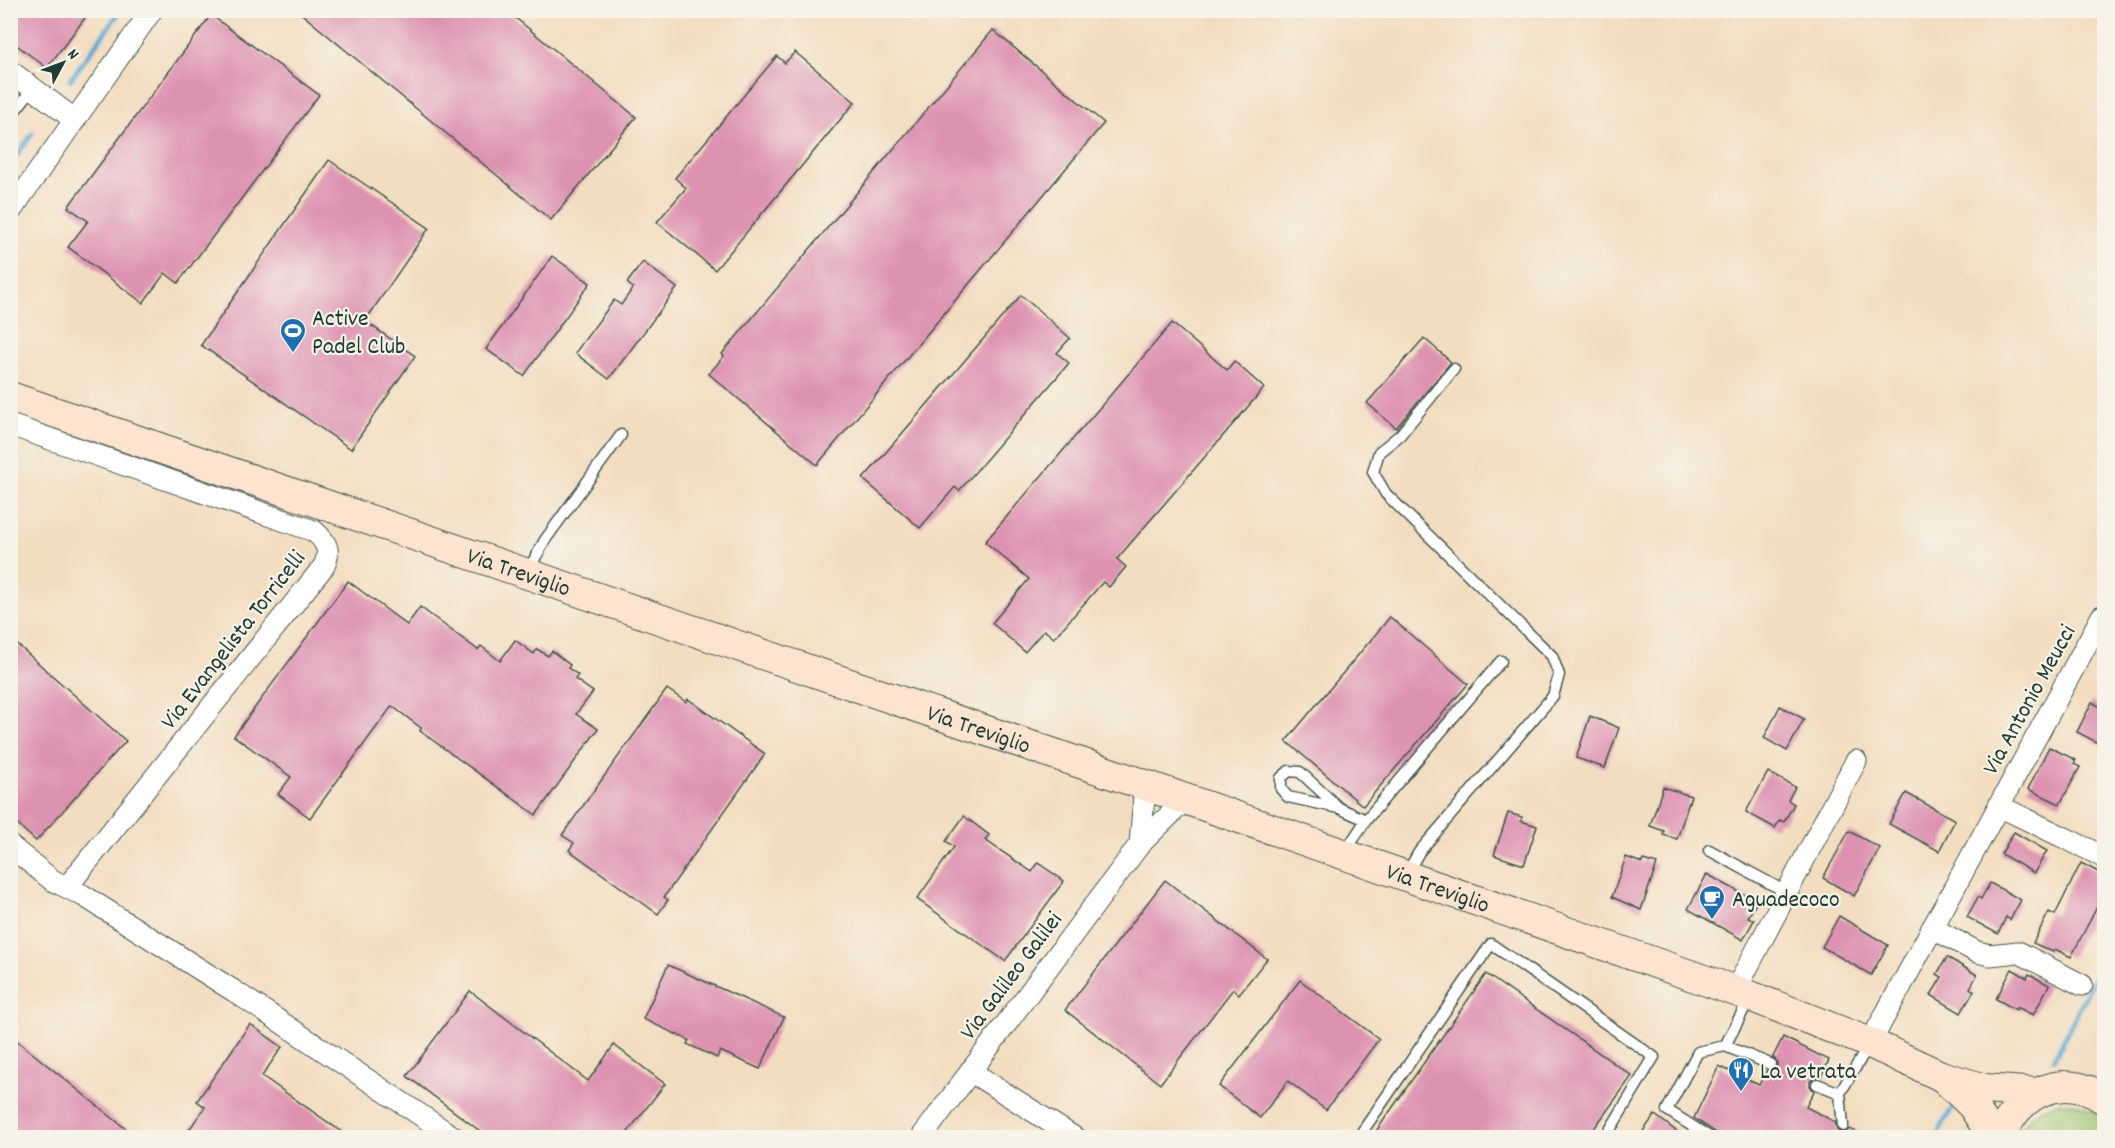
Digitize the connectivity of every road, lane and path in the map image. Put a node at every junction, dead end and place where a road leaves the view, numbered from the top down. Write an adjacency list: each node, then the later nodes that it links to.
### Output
1 (152, 10): 5 (street)
2 (10, 71): 3 (street)
3 (33, 88): 4 (lane); 5 (street)
4 (10, 117)
5 (75, 120): 6 (street)
6 (10, 212)
7 (1454, 369): 25 (lane)
8 (10, 397): 11 (street, Via Treviglio)
9 (10, 425): 26 (street, Via Evangelista Torricelli)
10 (621, 435): 11 (lane)
11 (527, 573): 15 (street, Via Treviglio)
12 (2102, 616): 17 (street, Via Antonio Meucci)
13 (1501, 661): 19 (lane)
14 (1856, 761): 27 (street)
15 (1145, 786): 16 (street, Via Treviglio); 20 (street)
16 (1185, 800): 20 (street, Via Galileo Galilei); 23 (street, Via Treviglio)
17 (1999, 806): 24 (street, Via Antonio Meucci); 28 (street, Via Antonio Meucci)
18 (1339, 808): 18 (lane); 19 (lane)
19 (1366, 820): 23 (lane)
20 (1140, 844): 34 (street, Via Galileo Galilei)
21 (10, 846): 26 (street)
22 (1709, 850): 27 (lane)
23 (1343, 855): 25 (street, Via Treviglio)
24 (2104, 857)
25 (1405, 876): 30 (street, Via Treviglio)
26 (67, 887): 41 (street)
27 (1786, 892): 30 (street)
28 (1932, 928): 29 (street); 31 (street, Via Antonio Meucci)
29 (2082, 985)
30 (1743, 993): 31 (street, Via Treviglio); 32 (lane)
31 (1870, 1043): 35 (street, Via Treviglio); 37 (lane)
32 (1725, 1046): 33 (lane); 46 (lane)
33 (1770, 1064)
34 (970, 1071): 42 (street, Via Galileo Galilei); 43 (street)
35 (1941, 1076): 38 (street, Via Treviglio); 47 (street, Via Treviglio)
36 (1817, 1084): 37 (lane)
37 (1840, 1093): 40 (lane)
38 (2037, 1093): 39 (street); 47 (street)
39 (2102, 1095)
40 (1843, 1125)
41 (455, 1137)
42 (921, 1137)
43 (1075, 1137)
44 (1358, 1137): 45 (lane)
45 (1605, 1137)
46 (1711, 1137)
47 (2000, 1137)

